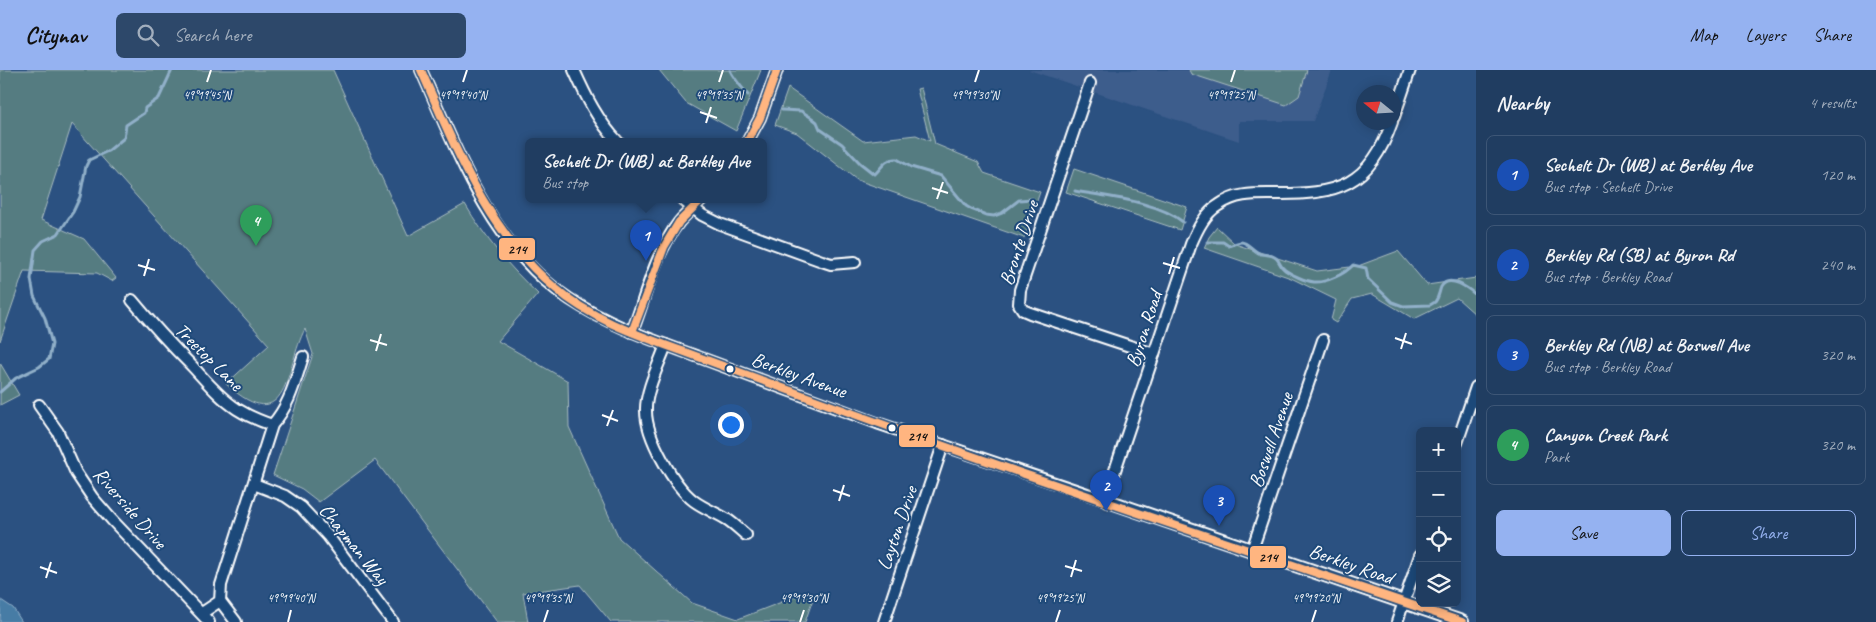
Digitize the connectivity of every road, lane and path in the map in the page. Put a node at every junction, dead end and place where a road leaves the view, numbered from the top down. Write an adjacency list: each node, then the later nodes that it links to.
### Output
1 (421, 70): 15 (street, Berkley Avenue)
2 (574, 70): 8 (street)
3 (777, 70): 9 (street)
4 (1410, 70): 6 (street)
5 (1090, 84): 18 (street, Bronte Drive)
6 (1401, 96)
7 (1389, 130): 18 (street, Byron Road)
8 (614, 138)
9 (749, 138)
10 (687, 203): 12 (street)
11 (698, 203): 12 (street)
12 (693, 208): 13 (street); 15 (street)
13 (855, 262)
14 (132, 300): 22 (street, Treetop Lane)
15 (632, 332): 17 (street, Berkley Avenue)
16 (1323, 340): 28 (street, Boswell Avenue)
17 (666, 345): 24 (street, Berkley Avenue); 27 (street)
18 (1154, 354): 26 (street, Byron Road)
19 (303, 357): 22 (street)
20 (1476, 387): 23 (street)
21 (39, 405): 32 (street, Riverside Drive)
22 (272, 425): 25 (street)
23 (1461, 431)
24 (943, 445): 26 (street, Berkley Road); 36 (street, Layton Drive)
25 (254, 484): 30 (street); 35 (street, Chapman Way)
26 (1105, 500): 28 (street, Berkley Road)
27 (746, 535)
28 (1252, 550): 31 (street, Berkley Road)
29 (1418, 562): 31 (street)
30 (220, 601): 32 (street); 34 (street)
31 (1404, 602): 37 (street); 38 (street, Berkley Road)
32 (202, 613): 33 (street, Riverside Drive)
33 (209, 622)
34 (236, 622)
35 (393, 622)
36 (884, 622)
37 (1397, 622)
38 (1462, 622)

